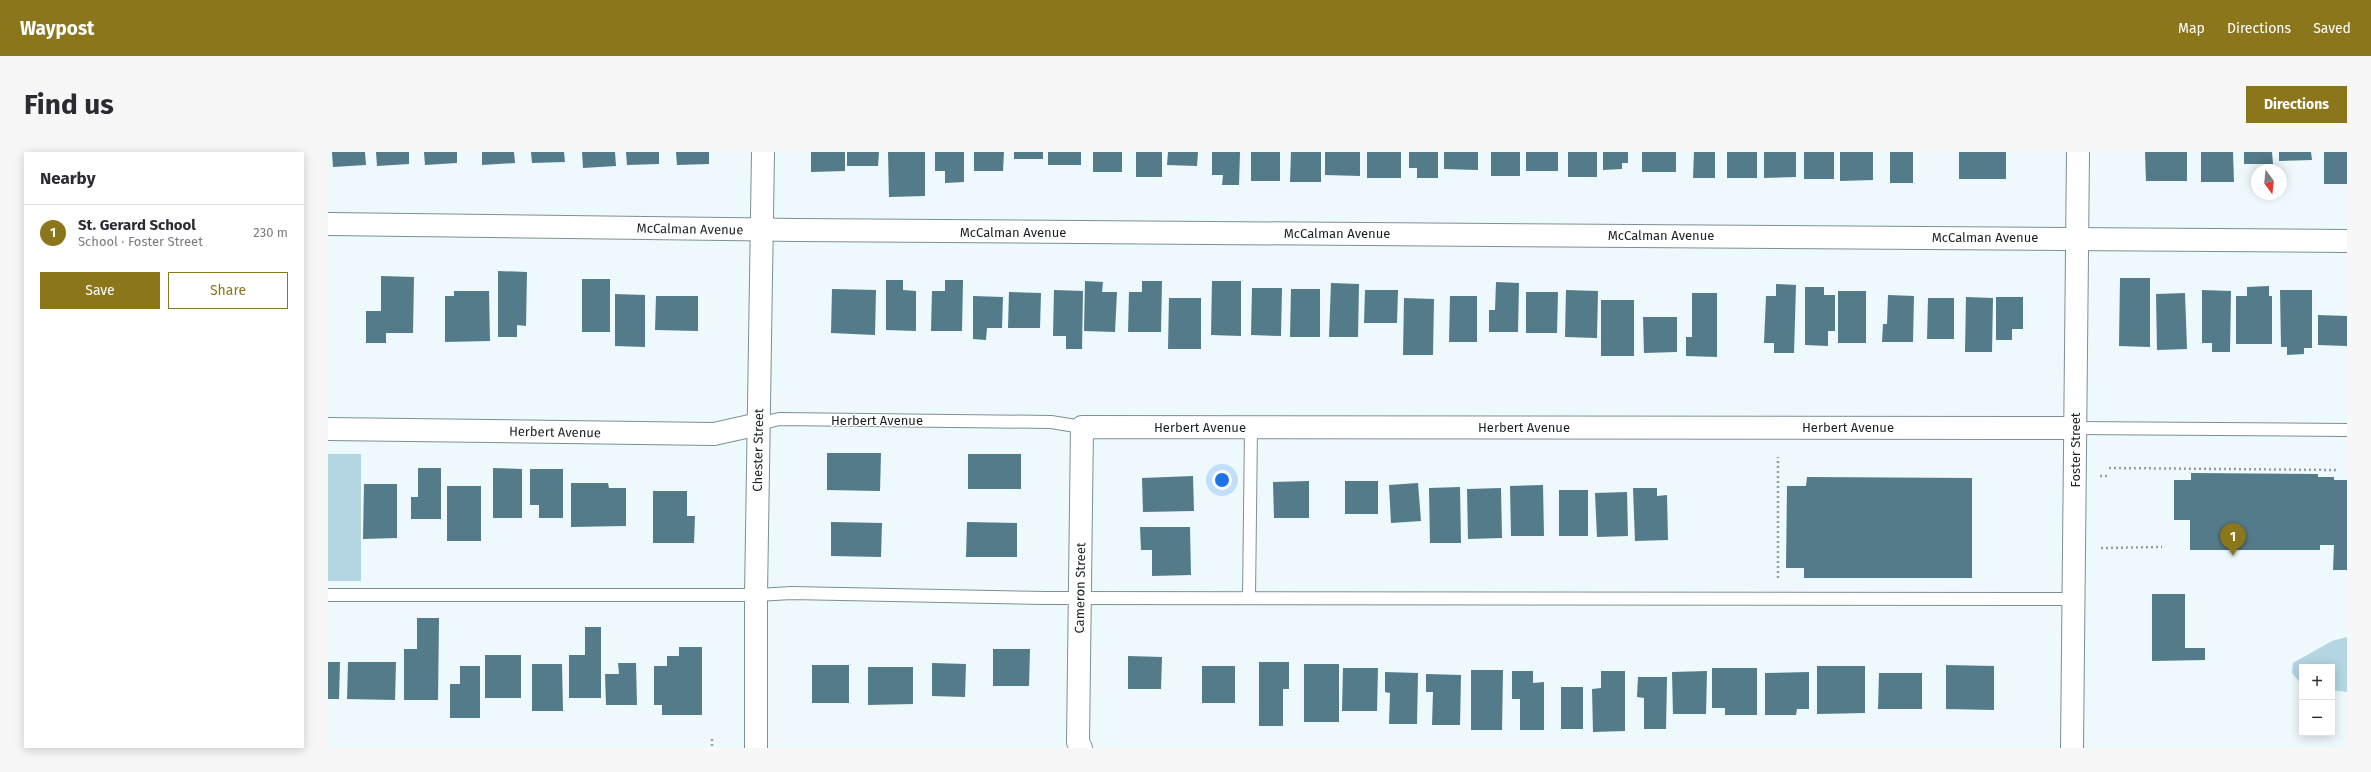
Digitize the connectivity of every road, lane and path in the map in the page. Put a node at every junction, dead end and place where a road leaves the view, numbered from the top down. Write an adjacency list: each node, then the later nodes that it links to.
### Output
1 (762, 152): 4 (street, Chester Street)
2 (2078, 152): 5 (street, Foster Street)
3 (328, 224): 4 (street, McCalman Avenue)
4 (761, 230): 5 (street, McCalman Avenue); 7 (street, Chester Street)
5 (2077, 238): 6 (street, McCalman Avenue); 10 (street, Foster Street)
6 (2347, 241)
7 (758, 424): 8 (lane, Herbert Avenue); 11 (street, Herbert Avenue); 19 (street, Chester Street)
8 (1082, 427): 9 (street, Herbert Avenue); 20 (street, Cameron Street)
9 (1251, 427): 10 (street, Herbert Avenue); 21 (lane)
10 (2075, 428): 12 (lane); 17 (street, Foster Street)
11 (328, 429)
12 (2347, 430)
13 (1778, 457): 23 (path)
14 (2110, 468): 15 (path)
15 (2338, 470)
16 (2162, 547): 17 (path)
17 (2074, 549): 22 (street, Foster Street)
18 (328, 594): 19 (lane)
19 (756, 595): 20 (lane); 26 (street, Chester Street)
20 (1080, 598): 21 (lane); 27 (street, Cameron Street)
21 (1249, 598): 23 (lane)
22 (2073, 598): 23 (lane); 28 (street, Foster Street)
23 (1783, 599)
24 (712, 739): 25 (path)
25 (712, 748)
26 (756, 748)
27 (1081, 748)
28 (2072, 748)

